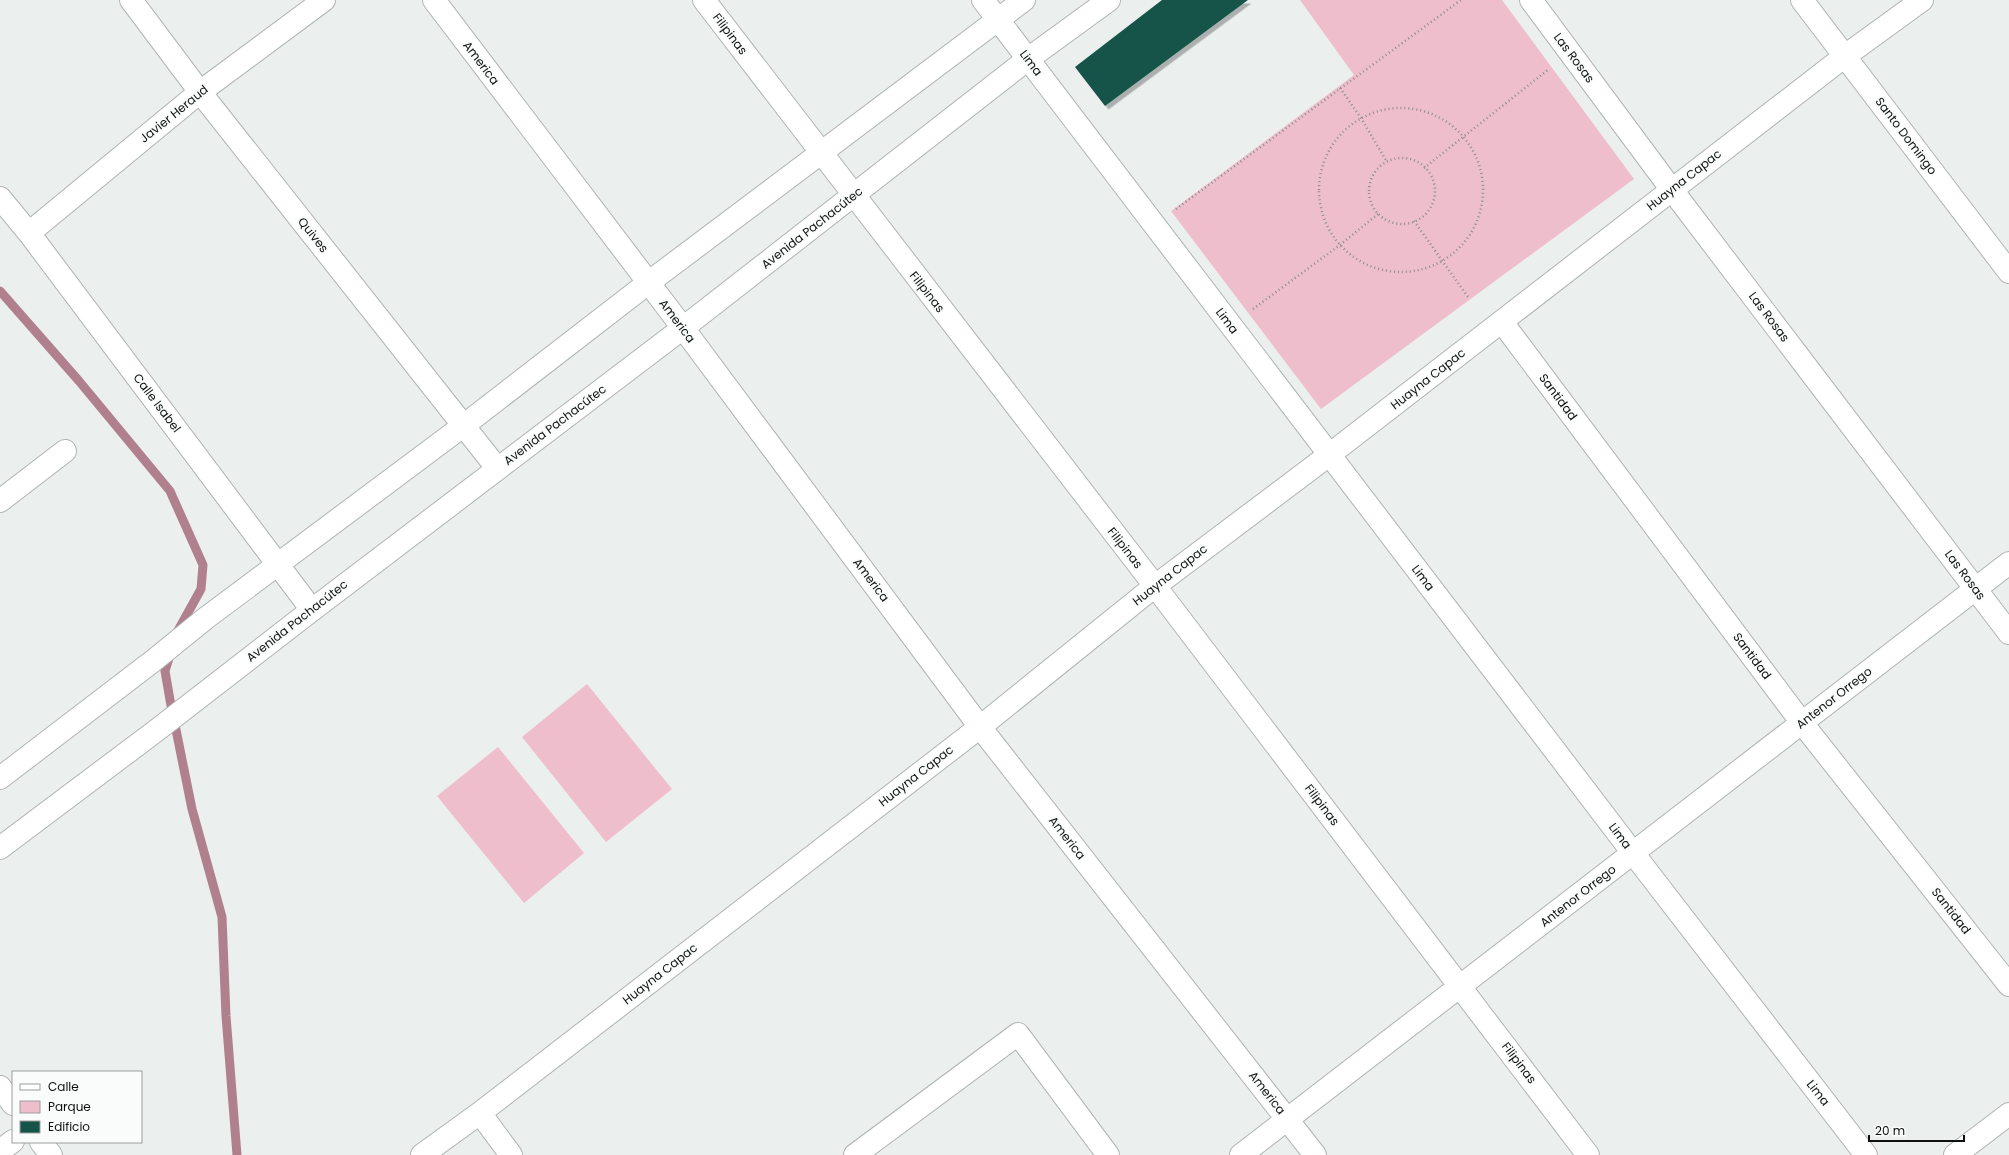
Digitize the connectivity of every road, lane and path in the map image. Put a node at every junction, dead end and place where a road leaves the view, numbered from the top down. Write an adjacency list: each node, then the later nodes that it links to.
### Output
1 (131, 0): 17 (street, Quives)
2 (324, 0): 17 (street, Javier Heraud)
3 (434, 0): 33 (street, America)
4 (704, 0): 20 (street, Filipinas)
5 (983, 0): 12 (street, Lima)
6 (1024, 0): 12 (street)
7 (1108, 0): 14 (street, Avenida Pachacútec)
8 (1461, 0): 16 (path)
9 (1531, 0): 23 (street, Las Rosas)
10 (1802, 0): 13 (street, Santo Domingo)
11 (1922, 0): 13 (street, Huayna Capac)
12 (998, 20): 14 (street, Lima); 20 (street)
13 (1846, 56): 23 (street, Huayna Capac); 32 (street, Santo Domingo)
14 (1028, 59): 24 (street, Avenida Pachacútec); 40 (street, Lima)
15 (1550, 69): 19 (path)
16 (1340, 88): 18 (path); 26 (path)
17 (200, 92): 29 (street, Javier Heraud); 38 (street, Quives)
18 (1361, 118): 19 (path); 21 (path); 30 (path)
19 (1463, 136): 22 (path); 31 (path)
20 (820, 153): 24 (street, Filipinas); 33 (street)
21 (1387, 162): 22 (path); 27 (path)
22 (1424, 168): 28 (path)
23 (1672, 190): 36 (street, Huayna Capac); 46 (street, Las Rosas)
24 (853, 196): 37 (street, Avenida Pachacútec); 45 (street, Filipinas)
25 (0, 198): 29 (street, Calle Isabel)
26 (1174, 210)
27 (1378, 214): 28 (path); 30 (path)
28 (1414, 221): 31 (path)
29 (29, 233): 44 (street, Calle Isabel)
30 (1340, 245): 31 (path); 35 (path)
31 (1442, 262): 34 (path)
32 (2009, 272)
33 (648, 283): 37 (street, America); 38 (street)
34 (1468, 297)
35 (1252, 309)
36 (1502, 322): 40 (street, Huayna Capac); 49 (street, Santidad)
37 (683, 328): 41 (street, Avenida Pachacútec); 50 (street, America)
38 (463, 426): 41 (street, Quives); 44 (street)
39 (65, 451): 42 (street)
40 (1329, 455): 45 (street, Huayna Capac); 53 (street, Lima)
41 (497, 468): 47 (street, Avenida Pachacútec)
42 (0, 501)
43 (2009, 562): 46 (street, Antenor Orrego)
44 (278, 564): 47 (street, Calle Isabel); 51 (street)
45 (1155, 586): 50 (street, Huayna Capac); 55 (street, Filipinas)
46 (1975, 589): 48 (street, Las Rosas); 49 (street, Antenor Orrego)
47 (312, 610): 52 (street, Avenida Pachacútec)
48 (2009, 633)
49 (1802, 723): 53 (street, Antenor Orrego); 54 (street, Santidad)
50 (980, 727): 58 (street, Huayna Capac); 60 (street, America)
51 (0, 778)
52 (0, 848)
53 (1633, 853): 55 (street, Antenor Orrego); 72 (street, Lima)
54 (2009, 985)
55 (1460, 986): 60 (street, Antenor Orrego); 71 (street, Filipinas)
56 (0, 1087): 57 (street)
57 (12, 1103)
58 (480, 1113): 65 (street, Huayna Capac); 66 (street)
59 (2009, 1114): 73 (street)
60 (1288, 1120): 69 (street, Antenor Orrego); 70 (street, America)
61 (12, 1142): 63 (street)
62 (42, 1143): 64 (street)
63 (0, 1151)
64 (51, 1155)
65 (422, 1155)
66 (511, 1155)
67 (855, 1155): 68 (street)
68 (1108, 1155)
69 (1241, 1155)
70 (1315, 1155)
71 (1588, 1155)
72 (1866, 1155)
73 (1955, 1155)

